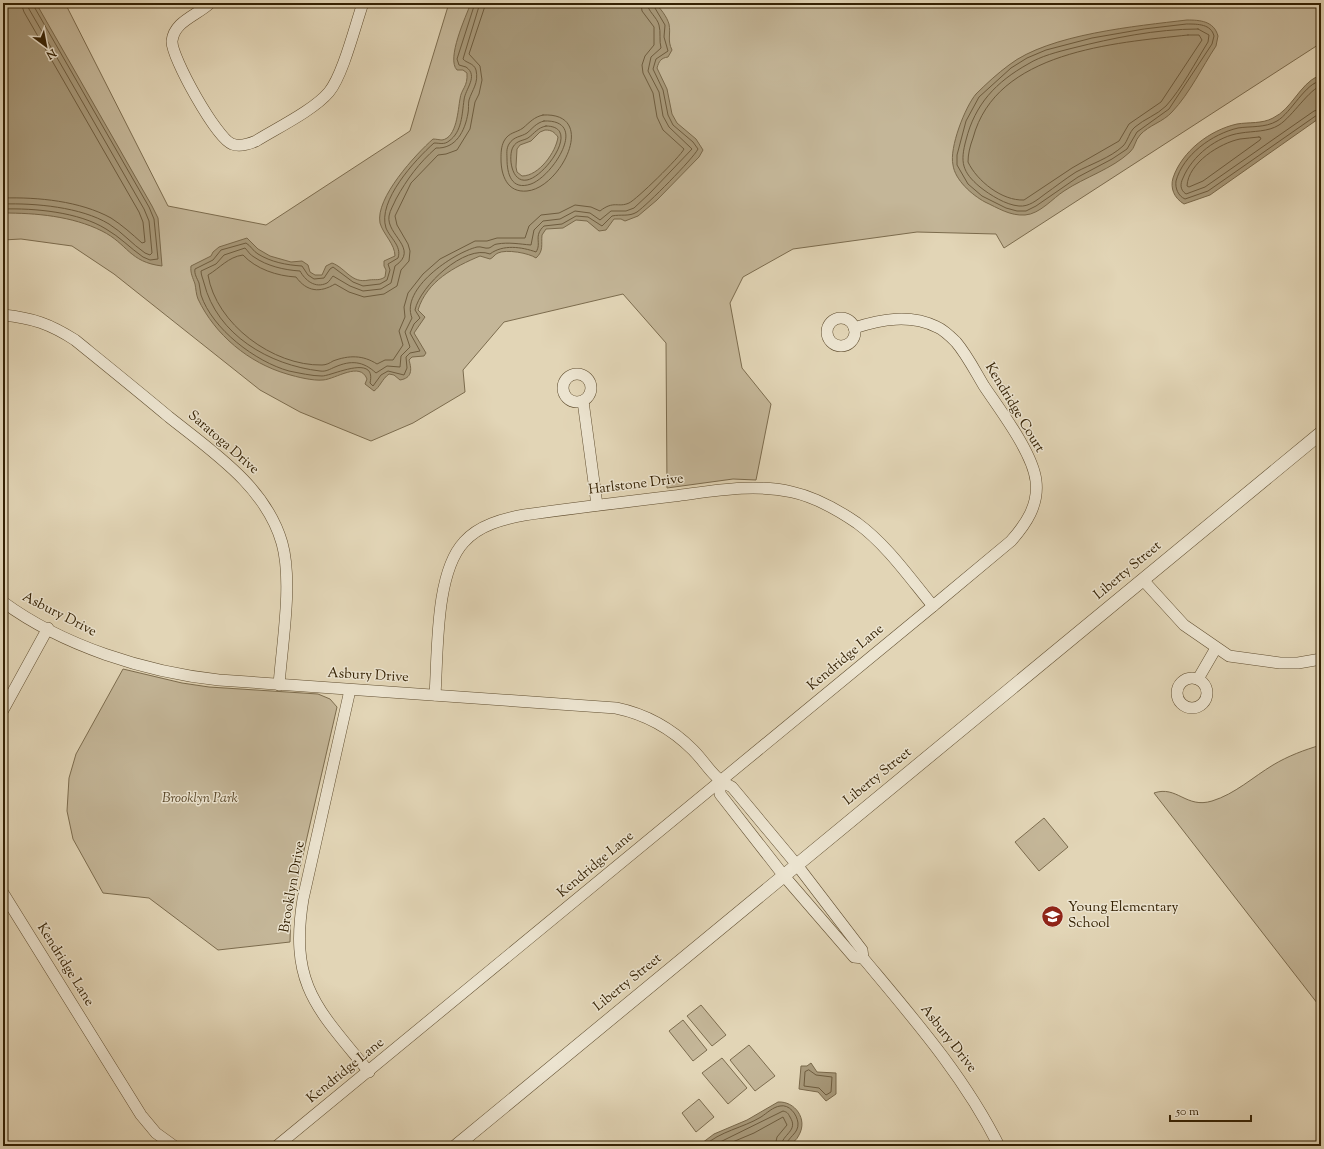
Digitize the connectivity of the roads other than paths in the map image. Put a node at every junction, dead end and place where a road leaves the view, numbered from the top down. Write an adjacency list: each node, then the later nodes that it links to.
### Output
1 (210, 3): 2 (street)
2 (362, 3)
3 (3, 315): 15 (street, Saratoga Drive)
4 (854, 328): 10 (street, Kendridge Court)
5 (583, 401): 7 (street)
6 (1321, 433): 8 (street, Liberty Street)
7 (597, 505): 10 (street, Harlstone Drive); 17 (street, Harlstone Drive)
8 (1143, 580): 12 (street); 20 (street, Liberty Street)
9 (3, 602): 11 (street, Asbury Drive)
10 (933, 606): 19 (street, Kendridge Lane)
11 (48, 628): 15 (street, Asbury Drive); 18 (street)
12 (1216, 648): 13 (street); 14 (street)
13 (1321, 659)
14 (1198, 679)
15 (279, 685): 16 (street, Asbury Drive)
16 (350, 690): 17 (street, Asbury Drive); 24 (street, Brooklyn Drive)
17 (435, 695): 19 (street, Asbury Drive)
18 (3, 710)
19 (720, 782): 20 (street, Asbury Drive); 21 (street, Asbury Drive); 24 (street, Kendridge Lane)
20 (797, 865): 21 (street, Liberty Street); 23 (street, Asbury Drive)
21 (784, 876): 23 (street, Asbury Drive); 27 (street, Liberty Street)
22 (3, 893): 25 (street, Kendridge Lane)
23 (863, 958): 28 (street, Asbury Drive)
24 (369, 1072): 26 (street, Kendridge Lane)
25 (174, 1146)
26 (277, 1146)
27 (456, 1146)
28 (999, 1146)

